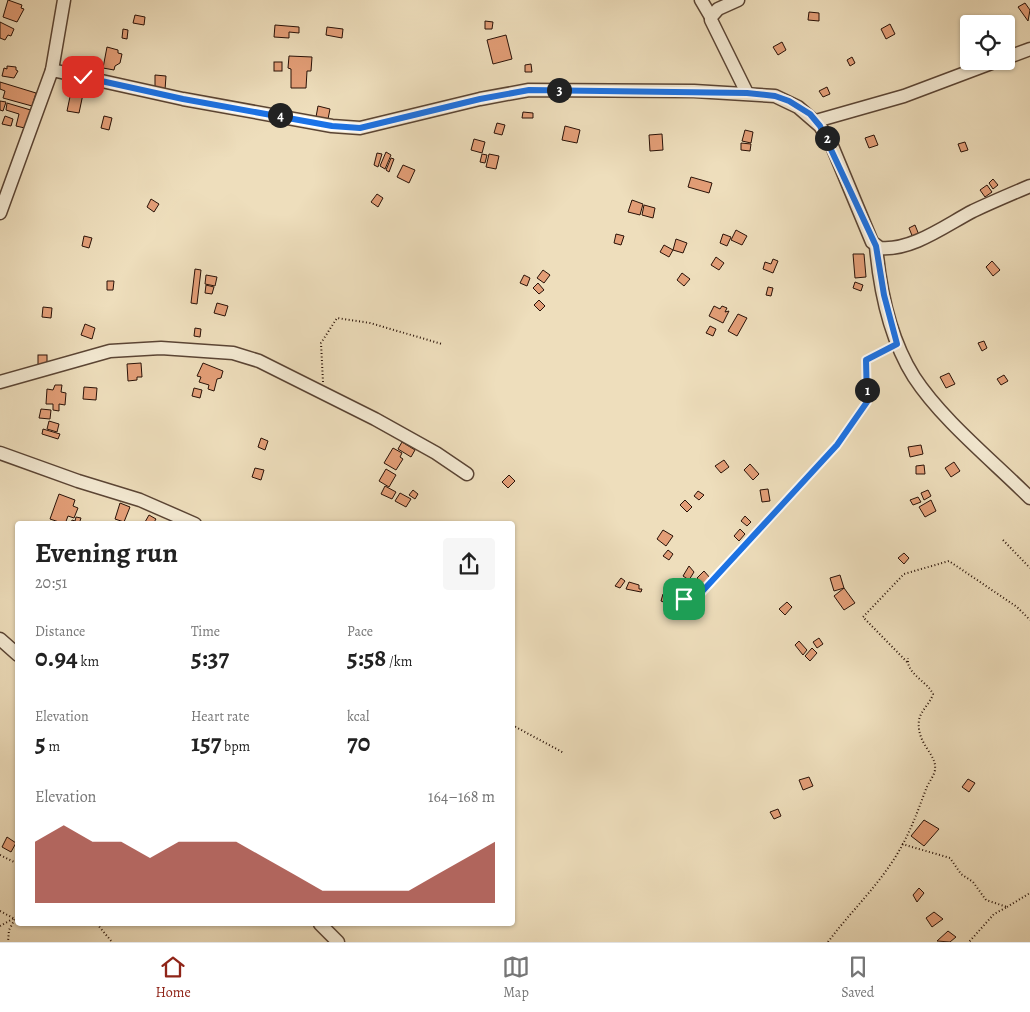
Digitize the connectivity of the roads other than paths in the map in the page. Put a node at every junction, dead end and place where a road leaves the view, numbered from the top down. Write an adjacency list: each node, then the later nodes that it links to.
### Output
1 (64, 0): 7 (street)
2 (701, 0): 4 (street)
3 (738, 0): 4 (street)
4 (711, 17): 9 (street)
5 (1030, 49): 6 (street)
6 (1015, 55)
7 (52, 70): 9 (street); 12 (street)
8 (973, 70): 10 (street)
9 (747, 93): 10 (street)
10 (816, 121): 14 (street)
11 (1030, 186): 14 (street)
12 (2, 200): 13 (street)
13 (0, 214)
14 (876, 246): 18 (street)
15 (0, 382): 17 (street)
16 (0, 453): 19 (street)
17 (467, 474)
18 (1030, 498)
19 (188, 521)
20 (0, 639): 21 (street)
21 (15, 652)
22 (322, 926): 23 (street)
23 (338, 942)

